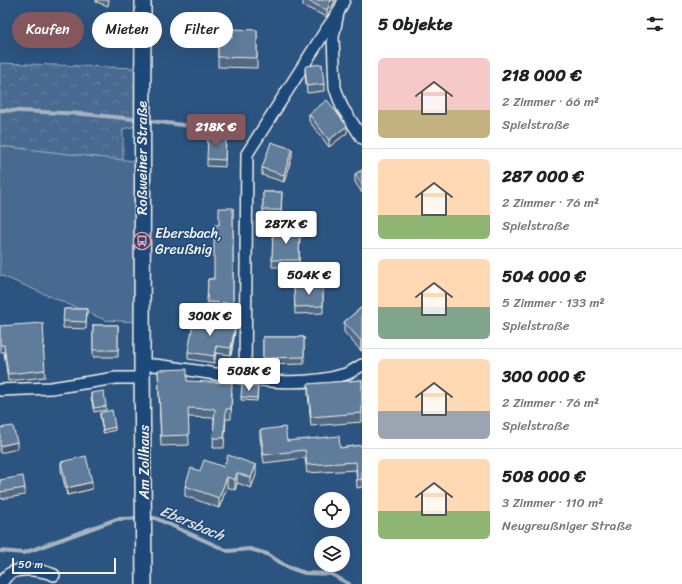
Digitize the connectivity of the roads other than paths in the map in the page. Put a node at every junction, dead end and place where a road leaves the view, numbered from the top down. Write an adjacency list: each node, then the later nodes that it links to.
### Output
1 (143, 0): 6 (main road, Roßweiner Straße)
2 (344, 0): 3 (street)
3 (338, 13): 4 (street); 7 (street)
4 (362, 138)
5 (362, 365): 7 (street)
6 (143, 371): 7 (street); 8 (street); 11 (main road, Am Zollhaus)
7 (245, 378)
8 (0, 390)
9 (54, 575): 10 (street)
10 (0, 584)
11 (144, 584)

